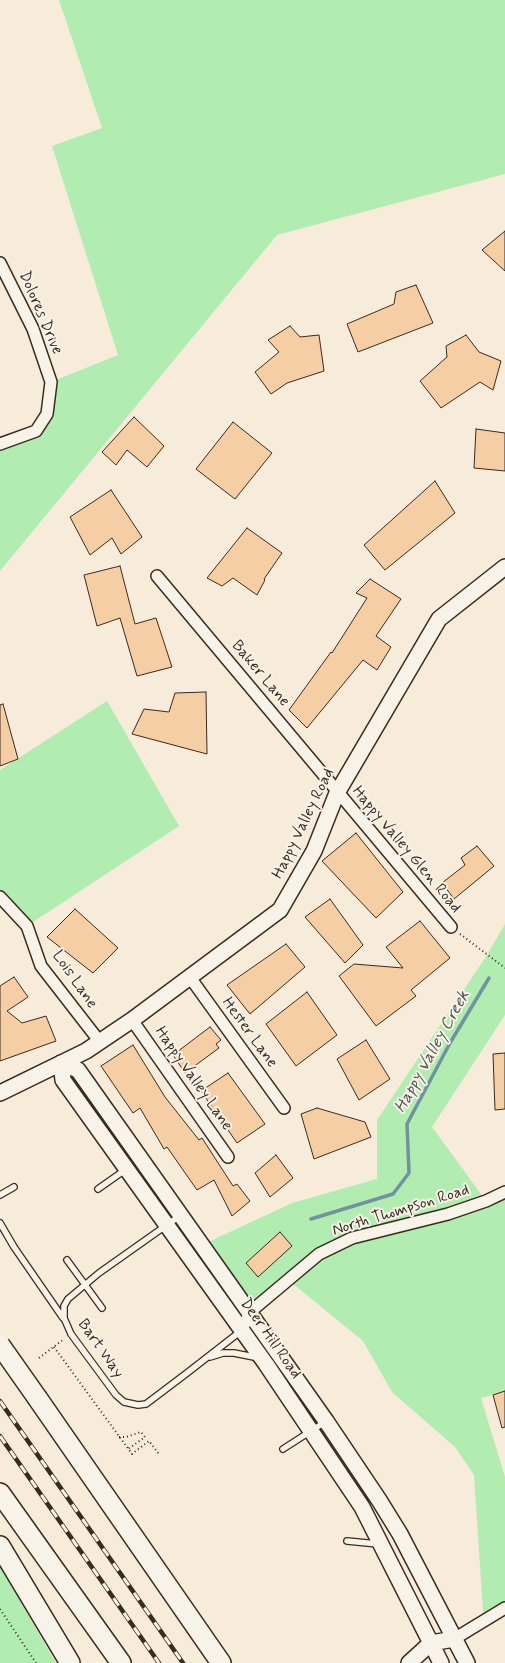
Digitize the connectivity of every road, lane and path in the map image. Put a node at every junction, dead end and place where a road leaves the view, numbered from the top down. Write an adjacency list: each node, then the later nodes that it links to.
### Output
1 (0, 263): 2 (street, Dolores Drive)
2 (0, 444)
3 (505, 567): 5 (street, Happy Valley Road)
4 (157, 576): 5 (street, Baker Lane)
5 (337, 793): 7 (street, Happy Valley Glen Road); 9 (street, Happy Valley Road)
6 (0, 896): 11 (street, Lois Lane)
7 (451, 928): 8 (path)
8 (505, 968)
9 (189, 976): 10 (street, Happy Valley Road); 15 (street, Hester Lane)
10 (132, 1020): 11 (street, Happy Valley Road); 16 (street, Happy Valley Lane)
11 (100, 1042): 12 (street, Happy Valley Road)
12 (61, 1063): 13 (street); 14 (street, Happy Valley Road); 17 (street, Deer Hill Road)
13 (78, 1070): 22 (street, Deer Hill Road); 25 (street, Deer Hill Road)
14 (0, 1092)
15 (284, 1108)
16 (228, 1157)
17 (127, 1169): 19 (lane); 24 (street, Deer Hill Road)
18 (14, 1187): 21 (lane)
19 (98, 1189)
20 (504, 1194): 29 (street, North Thompson Road)
21 (0, 1196)
22 (181, 1215): 24 (lane, Bart Way); 25 (street, Deer Hill Road)
23 (0, 1223): 30 (lane)
24 (168, 1225): 27 (lane, Bart Way); 31 (street, Deer Hill Road)
25 (202, 1245): 29 (street, Deer Hill Road)
26 (68, 1260): 27 (lane)
27 (85, 1284): 28 (lane); 30 (lane, Bart Way)
28 (102, 1308)
29 (250, 1312): 31 (street, North Thompson Road); 38 (street, Deer Hill Road)
30 (64, 1318): 32 (lane, Bart Way)
31 (242, 1330): 35 (lane, Bart Way); 37 (street, Deer Hill Road)
32 (71, 1334): 34 (path); 35 (lane, Bart Way)
33 (0, 1345): 55 (highway, bridge)
34 (54, 1347): 36 (path); 40 (path)
35 (210, 1357): 37 (lane, Bart Way)
36 (39, 1358)
37 (262, 1358): 39 (street, Deer Hill Road)
38 (326, 1421): 39 (lane); 50 (street, Deer Hill Road)
39 (311, 1431): 42 (lane); 46 (street, Deer Hill Road)
40 (119, 1437): 41 (path); 41 (path)
41 (128, 1449): 43 (path)
42 (283, 1449)
43 (159, 1454)
44 (0, 1493): 54 (highway)
45 (347, 1541): 46 (lane)
46 (382, 1544): 51 (street, Deer Hill Road)
47 (0, 1546): 53 (highway)
48 (505, 1608): 50 (street)
49 (0, 1609): 52 (path)
50 (454, 1639): 51 (street); 57 (street); 58 (street, Deer Hill Road)
51 (431, 1643): 56 (street); 57 (street, Deer Hill Road)
52 (36, 1663)
53 (70, 1663)
54 (121, 1663)
55 (221, 1663)
56 (409, 1663)
57 (441, 1663)
58 (467, 1663)

